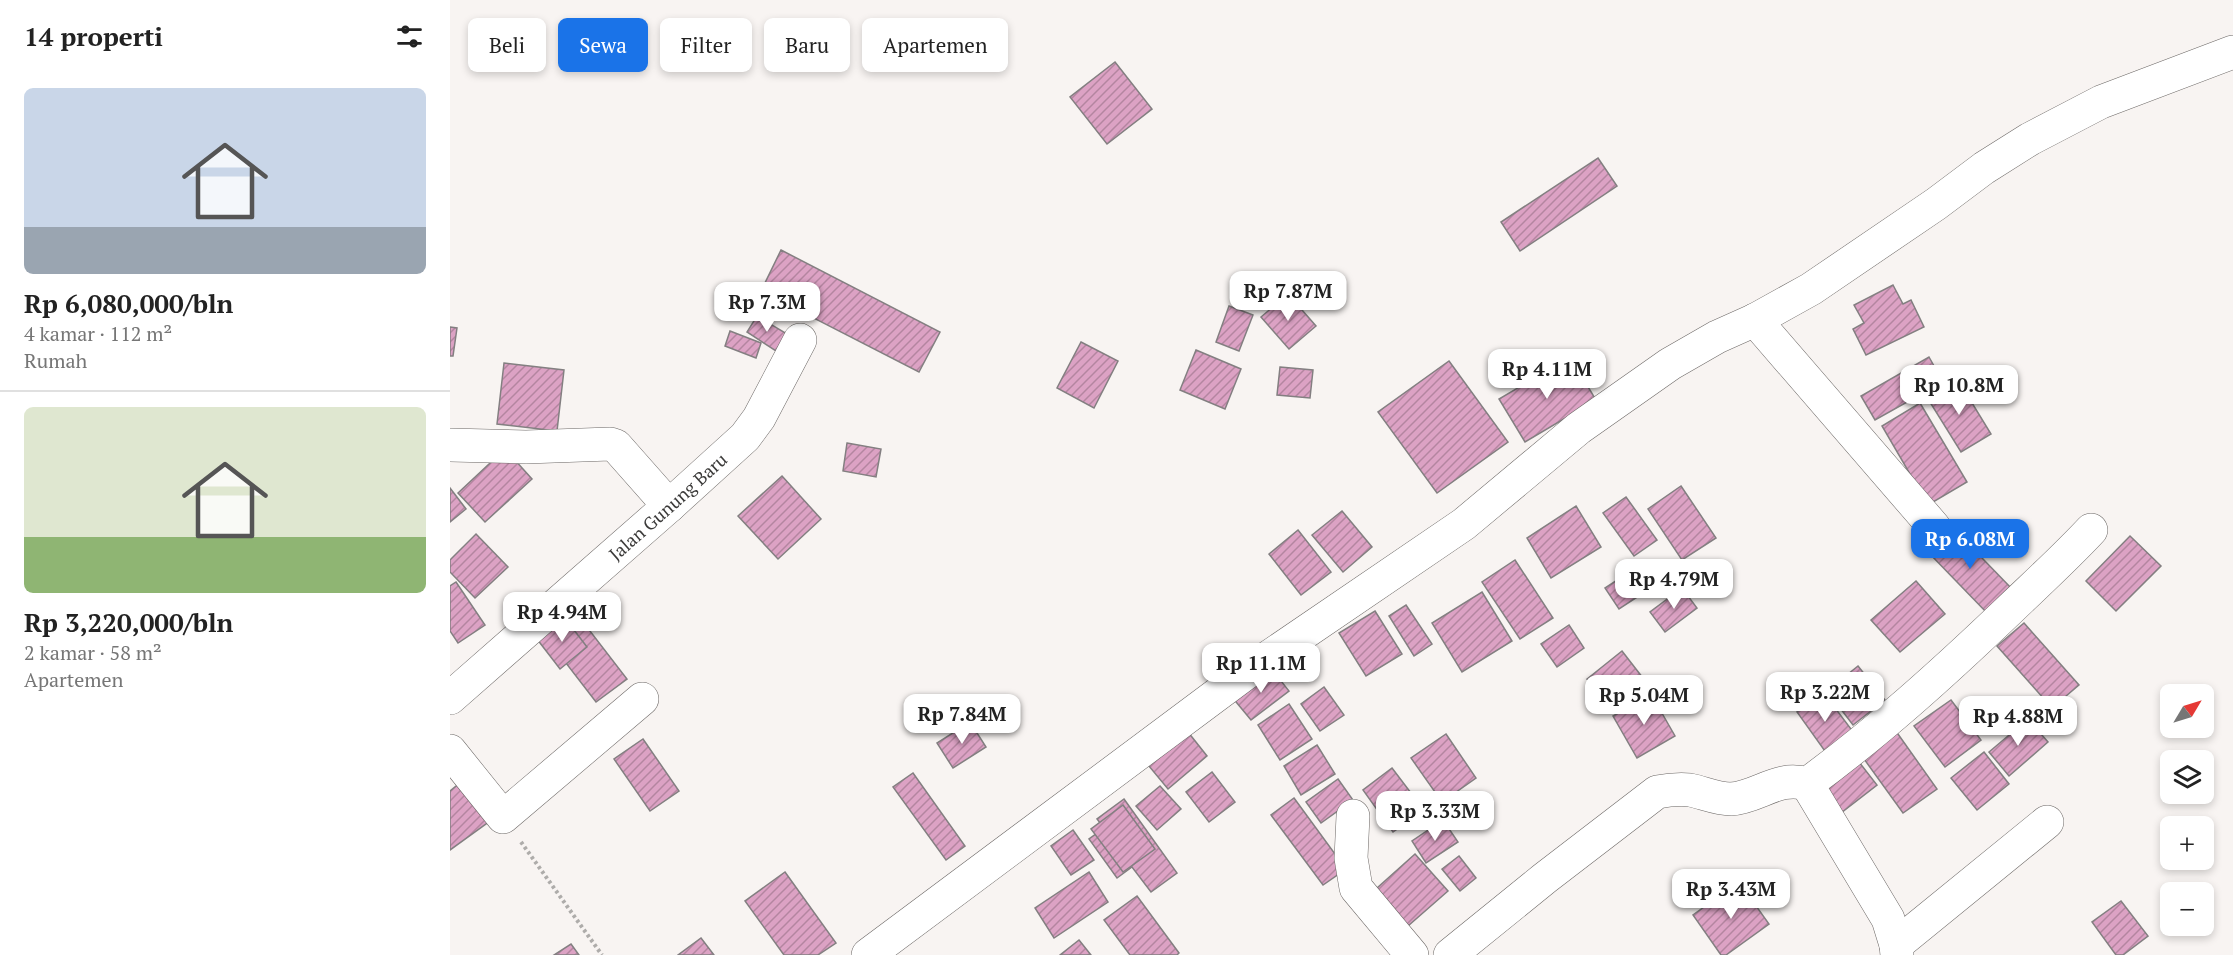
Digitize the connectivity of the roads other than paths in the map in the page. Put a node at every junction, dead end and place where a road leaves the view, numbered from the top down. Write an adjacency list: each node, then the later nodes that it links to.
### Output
1 (2233, 52): 2 (street)
2 (1755, 320): 6 (street); 15 (street)
3 (800, 340): 5 (street, Jalan Gunung Baru)
4 (450, 445): 5 (street)
5 (669, 506): 8 (street, Jalan Gunung Baru)
6 (1934, 527)
7 (2091, 530): 11 (street)
8 (450, 698)
9 (642, 699): 10 (street)
10 (450, 751)
11 (1807, 784): 14 (street); 17 (street)
12 (1353, 816): 16 (street)
13 (2047, 822): 14 (street)
14 (1897, 950)
15 (868, 955)
16 (1412, 955)
17 (1450, 955)

